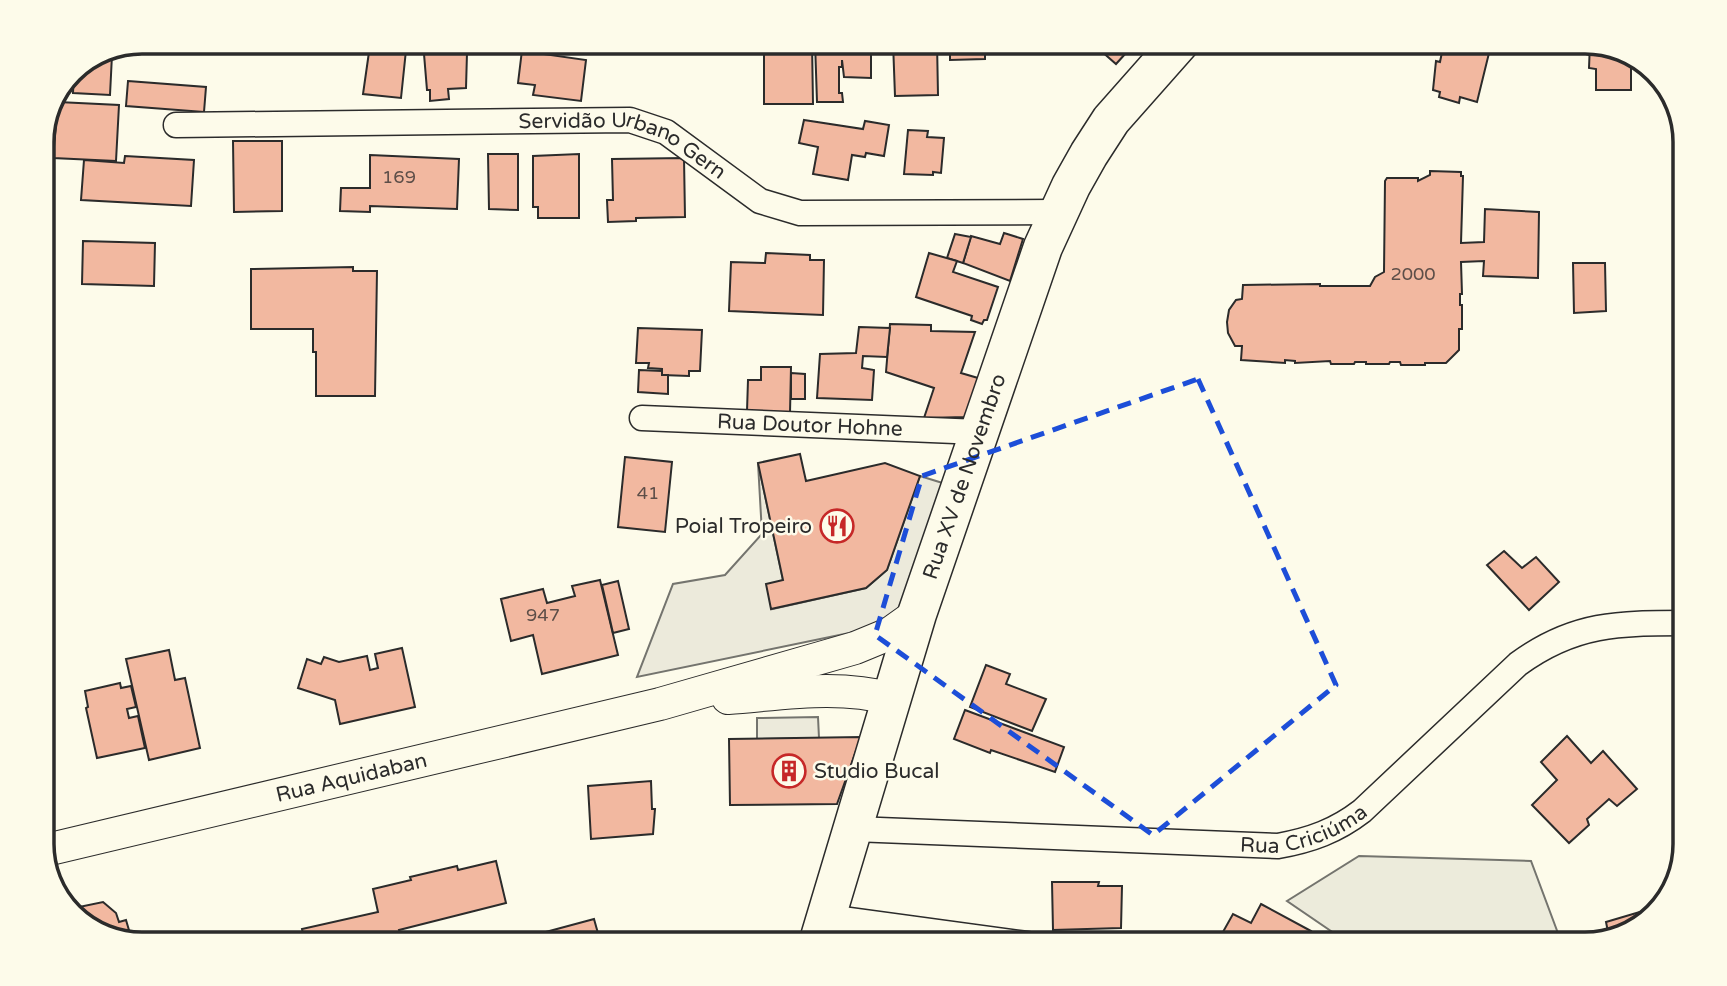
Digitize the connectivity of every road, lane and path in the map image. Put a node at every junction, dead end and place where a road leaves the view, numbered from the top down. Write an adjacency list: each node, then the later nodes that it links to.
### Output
1 (1169, 54): 3 (main road, Rua XV de Novembro)
2 (176, 125): 3 (street, Servidão Urbano Gern)
3 (1058, 212): 5 (main road, Rua XV de Novembro)
4 (642, 418): 5 (street, Rua Doutor Hohne)
5 (979, 432): 6 (main road, Rua XV de Novembro)
6 (917, 614): 8 (main road, Rua XV de Novembro); 9 (street, Rua Aquidaban)
7 (1673, 623): 10 (street, Rua Criciúma)
8 (892, 699): 9 (street, Rua Aquidaban); 10 (main road, Rua XV de Novembro)
9 (660, 704): 11 (street, Rua Aquidaban)
10 (854, 828): 12 (main road, Rua XV de Novembro)
11 (54, 848)
12 (823, 931)

